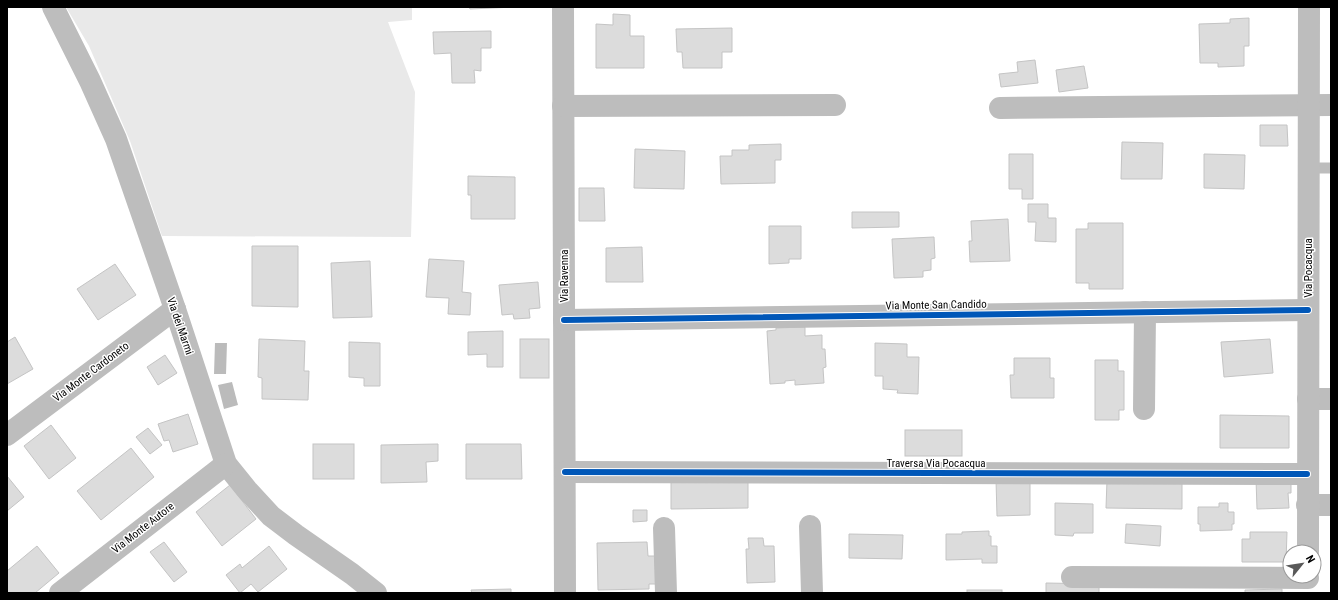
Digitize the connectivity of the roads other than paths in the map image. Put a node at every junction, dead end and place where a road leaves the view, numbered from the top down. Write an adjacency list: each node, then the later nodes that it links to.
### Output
1 (52, 7): 11 (street, Via dei Marmi)
2 (563, 7): 7 (street, Via Ravenna)
3 (1309, 7): 5 (street, Via Pocacqua)
4 (836, 105): 7 (street)
5 (1309, 105): 6 (street); 8 (street); 9 (street, Via Pocacqua)
6 (1331, 105)
7 (563, 106): 14 (street, Via Ravenna)
8 (1000, 108)
9 (1308, 168): 10 (lane); 12 (street, Via Pocacqua)
10 (1331, 168)
11 (175, 309): 18 (street, Via Monte Cardoneto); 19 (street, Via dei Marmi)
12 (1308, 310): 13 (street, Via Monte San Candido); 15 (street, Via Pocacqua)
13 (1145, 312): 14 (street, Via Monte San Candido); 17 (street)
14 (564, 320): 20 (street, Via Ravenna)
15 (1308, 398): 16 (street); 21 (street, Via Pocacqua)
16 (1331, 399)
17 (1144, 409)
18 (7, 435)
19 (226, 464): 29 (street, Via Monte Autore); 30 (street, Via dei Marmi)
20 (564, 472): 21 (street, Traversa Via Pocacqua); 31 (street, Via Ravenna)
21 (1307, 474): 22 (street, Via Pocacqua)
22 (1307, 505): 23 (street); 26 (street, Via Pocacqua)
23 (1331, 505)
24 (810, 526): 33 (street)
25 (664, 528): 32 (street)
26 (1308, 544)
27 (1072, 577): 28 (street)
28 (1282, 581)
29 (60, 593)
30 (376, 593)
31 (565, 593)
32 (666, 593)
33 (812, 593)

